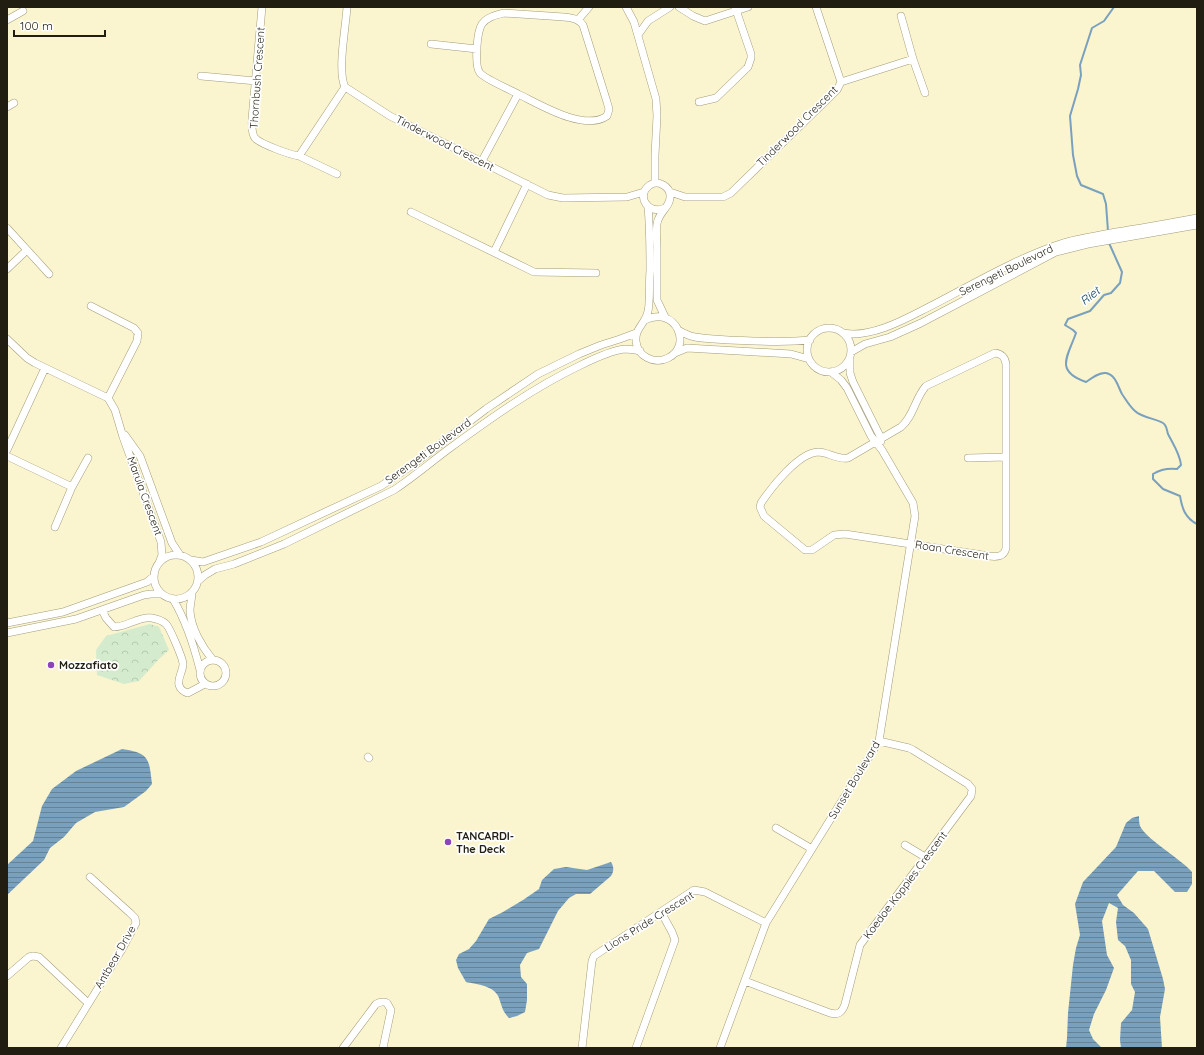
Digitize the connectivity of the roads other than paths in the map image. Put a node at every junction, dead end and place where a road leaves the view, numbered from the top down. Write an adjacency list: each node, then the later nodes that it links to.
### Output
1 (262, 7): 21 (street, Thornbush Crescent)
2 (347, 7): 23 (street)
3 (589, 7): 13 (street)
4 (626, 7): 15 (street)
5 (670, 7): 14 (street)
6 (679, 7): 9 (street)
7 (748, 7): 9 (street)
8 (816, 7): 22 (street, Tinderwood Crescent)
9 (736, 9): 26 (street)
10 (23, 11): 12 (street)
11 (901, 16): 19 (street)
12 (7, 20)
13 (578, 20): 18 (street); 25 (street)
14 (648, 21): 15 (street); 16 (street)
15 (634, 22): 16 (street)
16 (638, 35): 32 (street)
17 (431, 44): 18 (street)
18 (477, 49): 25 (street)
19 (913, 59): 22 (street); 24 (street)
20 (201, 76): 21 (street)
21 (256, 81): 29 (street, Thornbush Crescent)
22 (841, 82): 37 (street, Tinderwood Crescent)
23 (345, 86): 29 (street); 30 (street, Tinderwood Crescent)
24 (925, 93)
25 (518, 94): 30 (street)
26 (699, 102)
27 (14, 103): 28 (street)
28 (7, 107)
29 (299, 156): 31 (street)
30 (482, 161): 33 (street, Tinderwood Crescent)
31 (337, 174)
32 (655, 183): 34 (street); 35 (street)
33 (527, 184): 36 (street, Tinderwood Crescent); 47 (street)
34 (644, 192): 36 (street, Tinderwood Crescent); 38 (street)
35 (670, 192): 37 (street, Tinderwood Crescent); 39 (street)
36 (628, 197): 38 (street, Tinderwood Crescent)
37 (685, 197): 39 (street, Tinderwood Crescent)
38 (647, 205): 39 (street); 48 (street)
39 (666, 207): 48 (street)
40 (412, 212): 47 (street)
41 (1197, 218): 44 (street, Serengeti Boulevard)
42 (1197, 225): 44 (street, Serengeti Boulevard)
43 (7, 228): 46 (street)
44 (1161, 228): 45 (street, Serengeti Boulevard)
45 (1088, 241): 57 (street, Serengeti Boulevard); 62 (street, Serengeti Boulevard)
46 (27, 250): 49 (street); 51 (street)
47 (494, 252): 50 (street)
48 (654, 254): 53 (street); 54 (street)
49 (7, 269)
50 (596, 272)
51 (49, 274)
52 (91, 306): 66 (street)
53 (665, 318): 54 (street); 55 (street)
54 (645, 320): 56 (street)
55 (678, 330): 59 (street); 61 (street)
56 (636, 333): 60 (street); 84 (street, Serengeti Boulevard)
57 (844, 333): 59 (street); 62 (street)
58 (7, 339): 64 (street)
59 (810, 340): 63 (street)
60 (640, 351): 61 (street); 87 (street, Serengeti Boulevard)
61 (674, 353): 63 (street)
62 (851, 355): 65 (street); 67 (street)
63 (809, 359): 65 (street)
64 (45, 368): 66 (street); 71 (street)
65 (831, 372): 68 (street)
66 (108, 398): 69 (street, Marula Crescent)
67 (867, 411): 68 (street); 70 (street)
68 (860, 415): 70 (street)
69 (121, 430): 76 (street, Marula Crescent); 77 (street, Marula Crescent)
70 (878, 440): 73 (street, Roan Crescent); 82 (street, Sunset Boulevard); 82 (street, Roan Crescent)
71 (7, 450)
72 (7, 456): 79 (street)
73 (1006, 457): 75 (street); 82 (street, Roan Crescent)
74 (88, 458): 79 (street)
75 (968, 458)
76 (143, 464): 77 (street); 78 (street, Marula Crescent)
77 (134, 468): 80 (street, Marula Crescent)
78 (151, 486): 80 (street); 83 (street, Marula Crescent)
79 (72, 487): 81 (street)
80 (142, 489): 85 (street, Marula Crescent)
81 (55, 527)
82 (911, 544): 97 (street, Sunset Boulevard)
83 (180, 555): 84 (street); 85 (street)
84 (191, 560): 87 (street)
85 (159, 563): 86 (street)
86 (154, 576): 89 (street); 92 (street)
87 (198, 581): 88 (street)
88 (192, 592): 90 (street); 94 (street)
89 (162, 594): 90 (street); 91 (street)
90 (173, 599): 95 (street)
91 (102, 610): 93 (street); 96 (street)
92 (7, 623)
93 (7, 633)
94 (213, 660): 95 (street); 96 (street)
95 (200, 671): 96 (street)
96 (205, 684)
97 (879, 741): 100 (street, Sunset Boulevard); 101 (street, Koedoe Koppies Crescent)
98 (776, 828): 100 (street)
99 (905, 845): 101 (street)
100 (812, 849): 104 (street, Sunset Boulevard)
101 (925, 857): 106 (street, Koedoe Koppies Crescent)
102 (90, 877): 107 (street, Antbear Drive)
103 (661, 912): 104 (street, Lions Pride Crescent); 111 (street, Lions Pride Crescent); 112 (street)
104 (766, 923): 106 (street, Sunset Boulevard)
105 (7, 976): 107 (street)
106 (745, 981): 113 (street, Sunset Boulevard)
107 (88, 1003): 108 (street, Antbear Drive)
108 (61, 1048)
109 (343, 1048): 110 (street)
110 (383, 1048)
111 (582, 1048)
112 (636, 1048)
113 (720, 1048)

